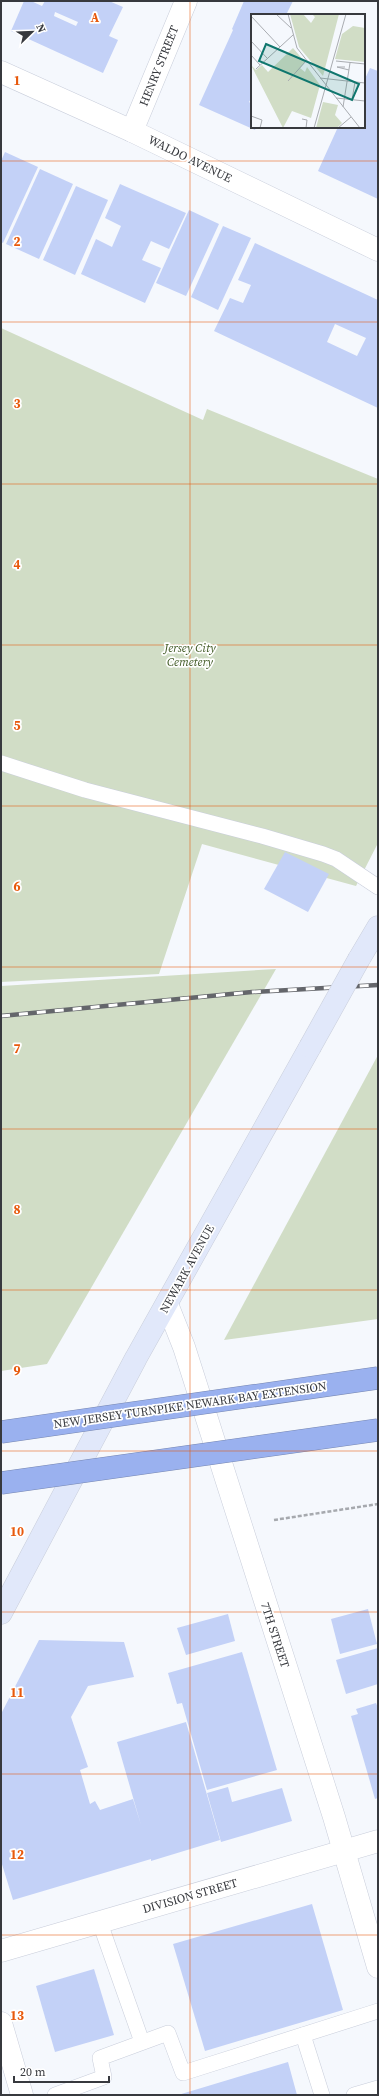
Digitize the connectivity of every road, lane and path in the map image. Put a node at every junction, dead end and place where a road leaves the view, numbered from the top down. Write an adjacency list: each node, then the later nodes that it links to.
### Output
1 (186, 1): 3 (street, HENRY STREET)
2 (1, 72): 3 (street, WALDO AVENUE)
3 (132, 131): 4 (street, WALDO AVENUE)
4 (378, 250)
5 (1, 763): 6 (lane)
6 (378, 887)
7 (378, 927): 8 (main road, NEWARK AVENUE, bridge)
8 (167, 1304): 15 (main road, NEWARK AVENUE); 17 (street, 7TH STREET)
9 (378, 1378): 11 (highway, NEW JERSEY TURNPIKE NEWARK BAY EXTENSION, bridge)
10 (378, 1430): 12 (highway, bridge)
11 (1, 1432)
12 (1, 1483)
13 (378, 1504): 14 (path)
14 (274, 1520)
15 (1, 1613)
16 (378, 1841): 17 (street, DIVISION STREET)
17 (344, 1851): 18 (street, 7TH STREET); 19 (street, DIVISION STREET)
18 (372, 1921): 21 (street, 7TH STREET)
19 (100, 1922): 20 (street, DIVISION STREET); 25 (lane)
20 (1, 1951)
21 (378, 1967)
22 (378, 2011): 24 (lane)
23 (1, 2023): 27 (street)
24 (303, 2035): 25 (lane); 29 (lane)
25 (142, 2042): 28 (lane)
26 (378, 2088): 30 (lane)
27 (22, 2095)
28 (55, 2095)
29 (322, 2095)
30 (354, 2095)

